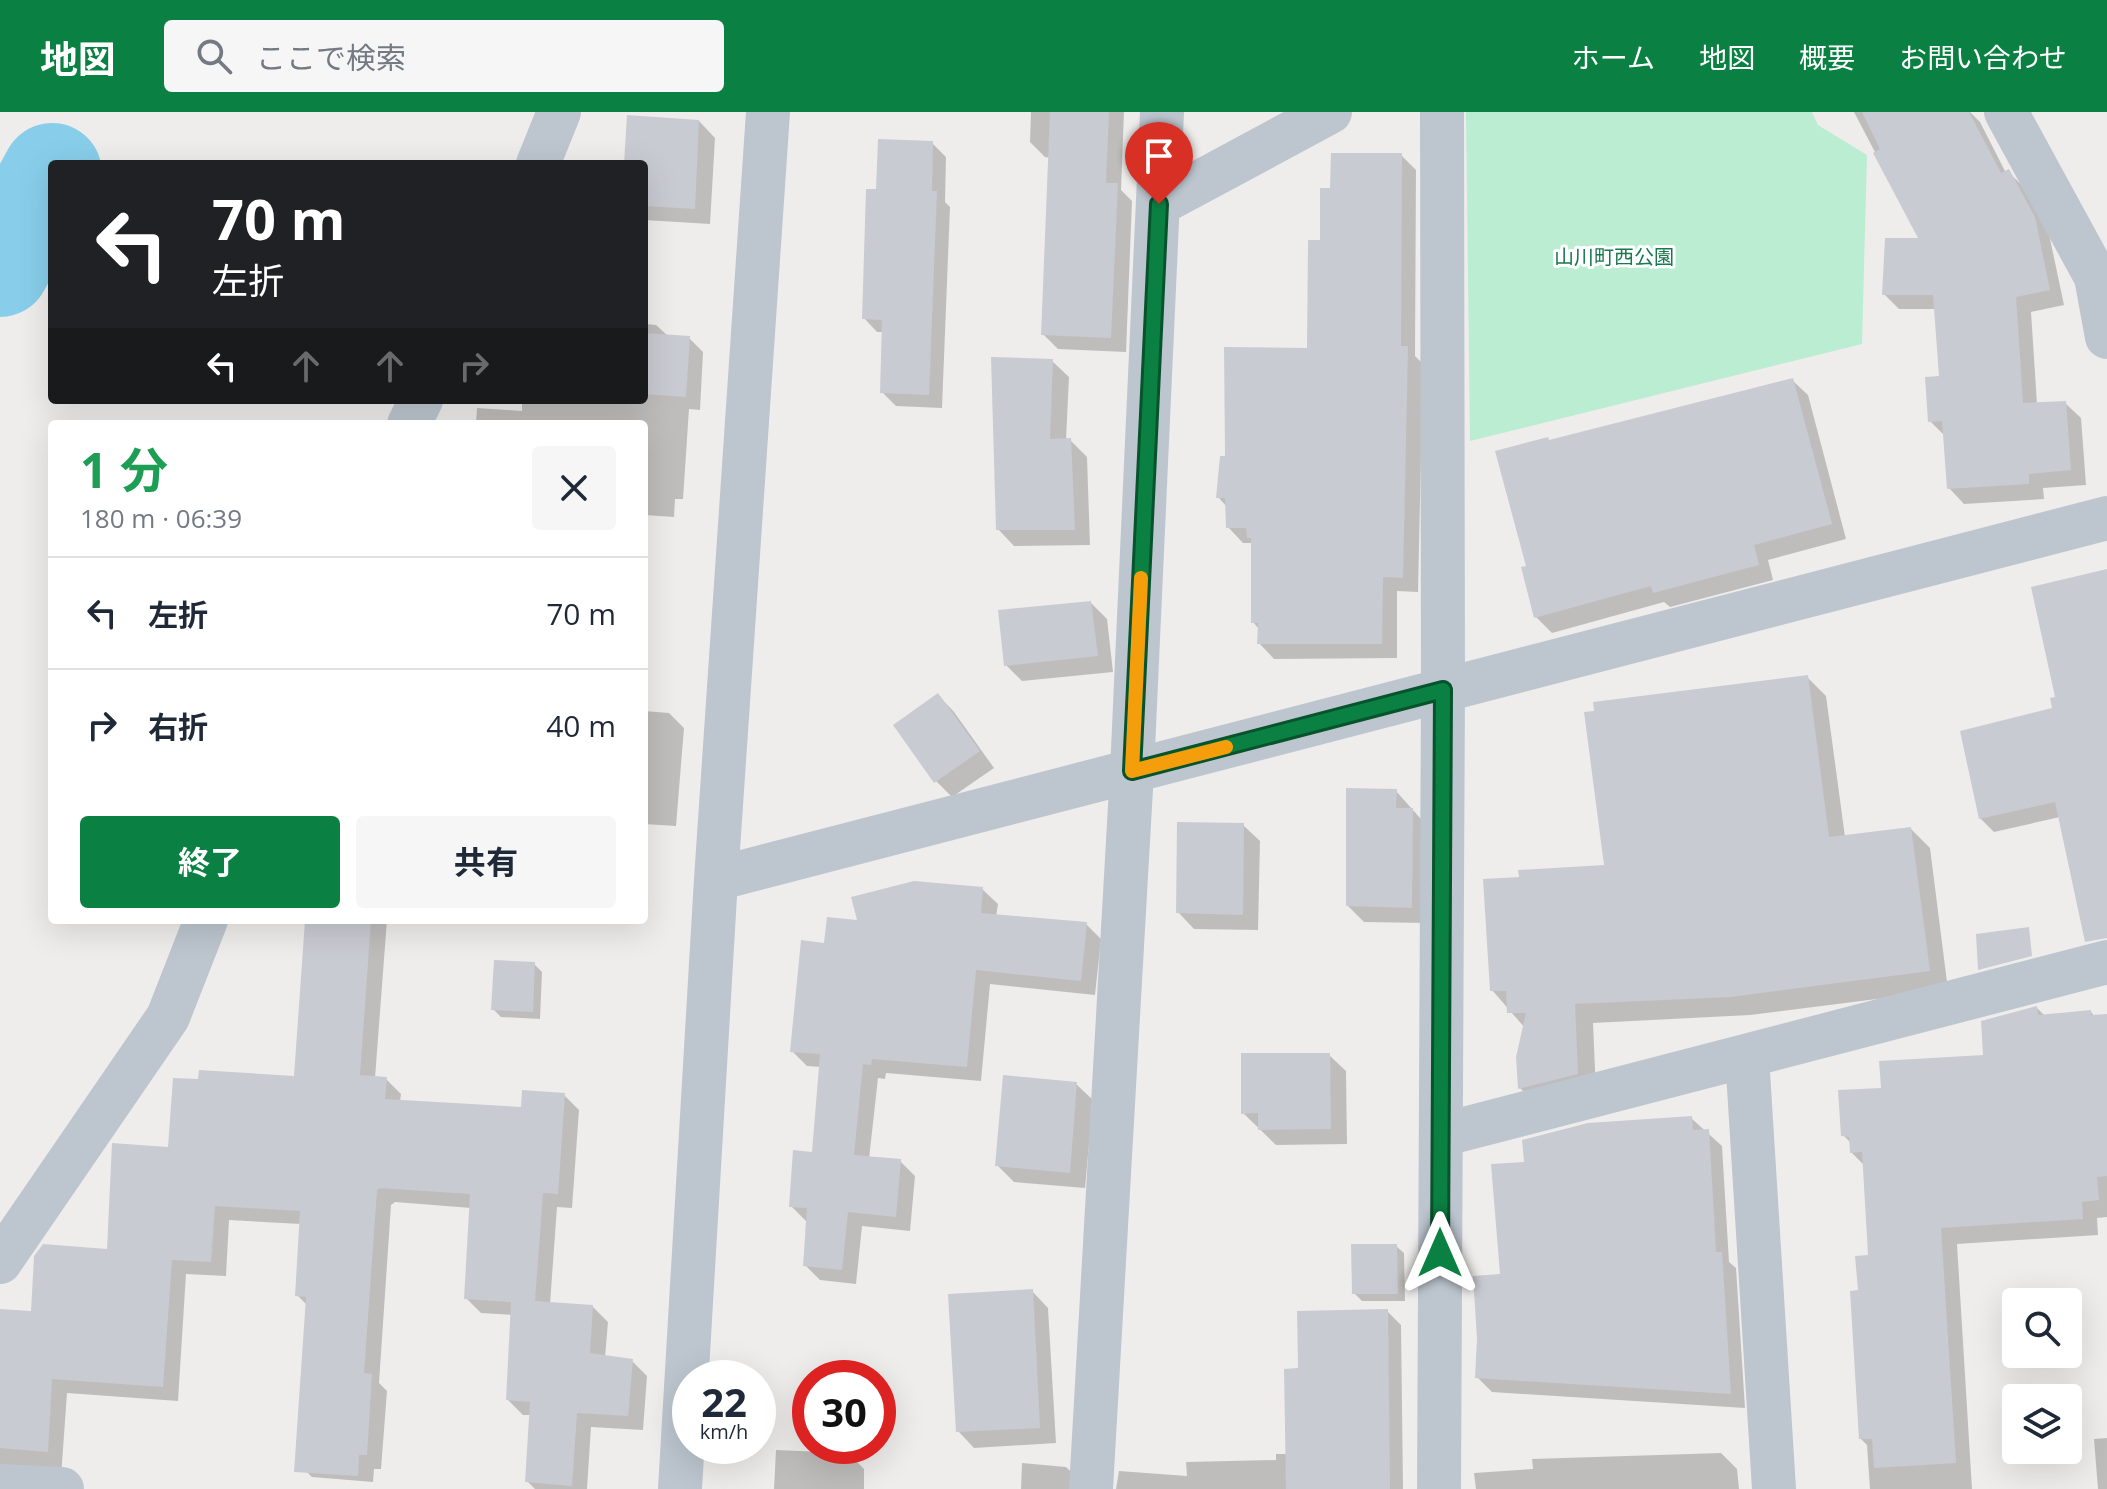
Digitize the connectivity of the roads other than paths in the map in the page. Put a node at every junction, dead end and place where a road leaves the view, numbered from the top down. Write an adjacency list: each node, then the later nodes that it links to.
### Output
1 (559, 112): 7 (street)
2 (768, 112): 13 (street)
3 (1162, 112): 8 (street)
4 (1330, 112): 8 (street)
5 (1442, 112): 11 (street)
6 (2006, 112): 9 (street)
7 (540, 160)
8 (1159, 204): 12 (street)
9 (2107, 337)
10 (2107, 518): 11 (street)
11 (1443, 690): 12 (street); 17 (street)
12 (1132, 771): 13 (street); 22 (street)
13 (716, 879): 21 (street)
14 (204, 924): 18 (street)
15 (2107, 962): 16 (street)
16 (1747, 1056): 17 (street); 24 (street)
17 (1441, 1135): 23 (street)
18 (0, 1262)
19 (0, 1486): 20 (street)
20 (62, 1489)
21 (680, 1489)
22 (1091, 1489)
23 (1439, 1489)
24 (1774, 1489)

